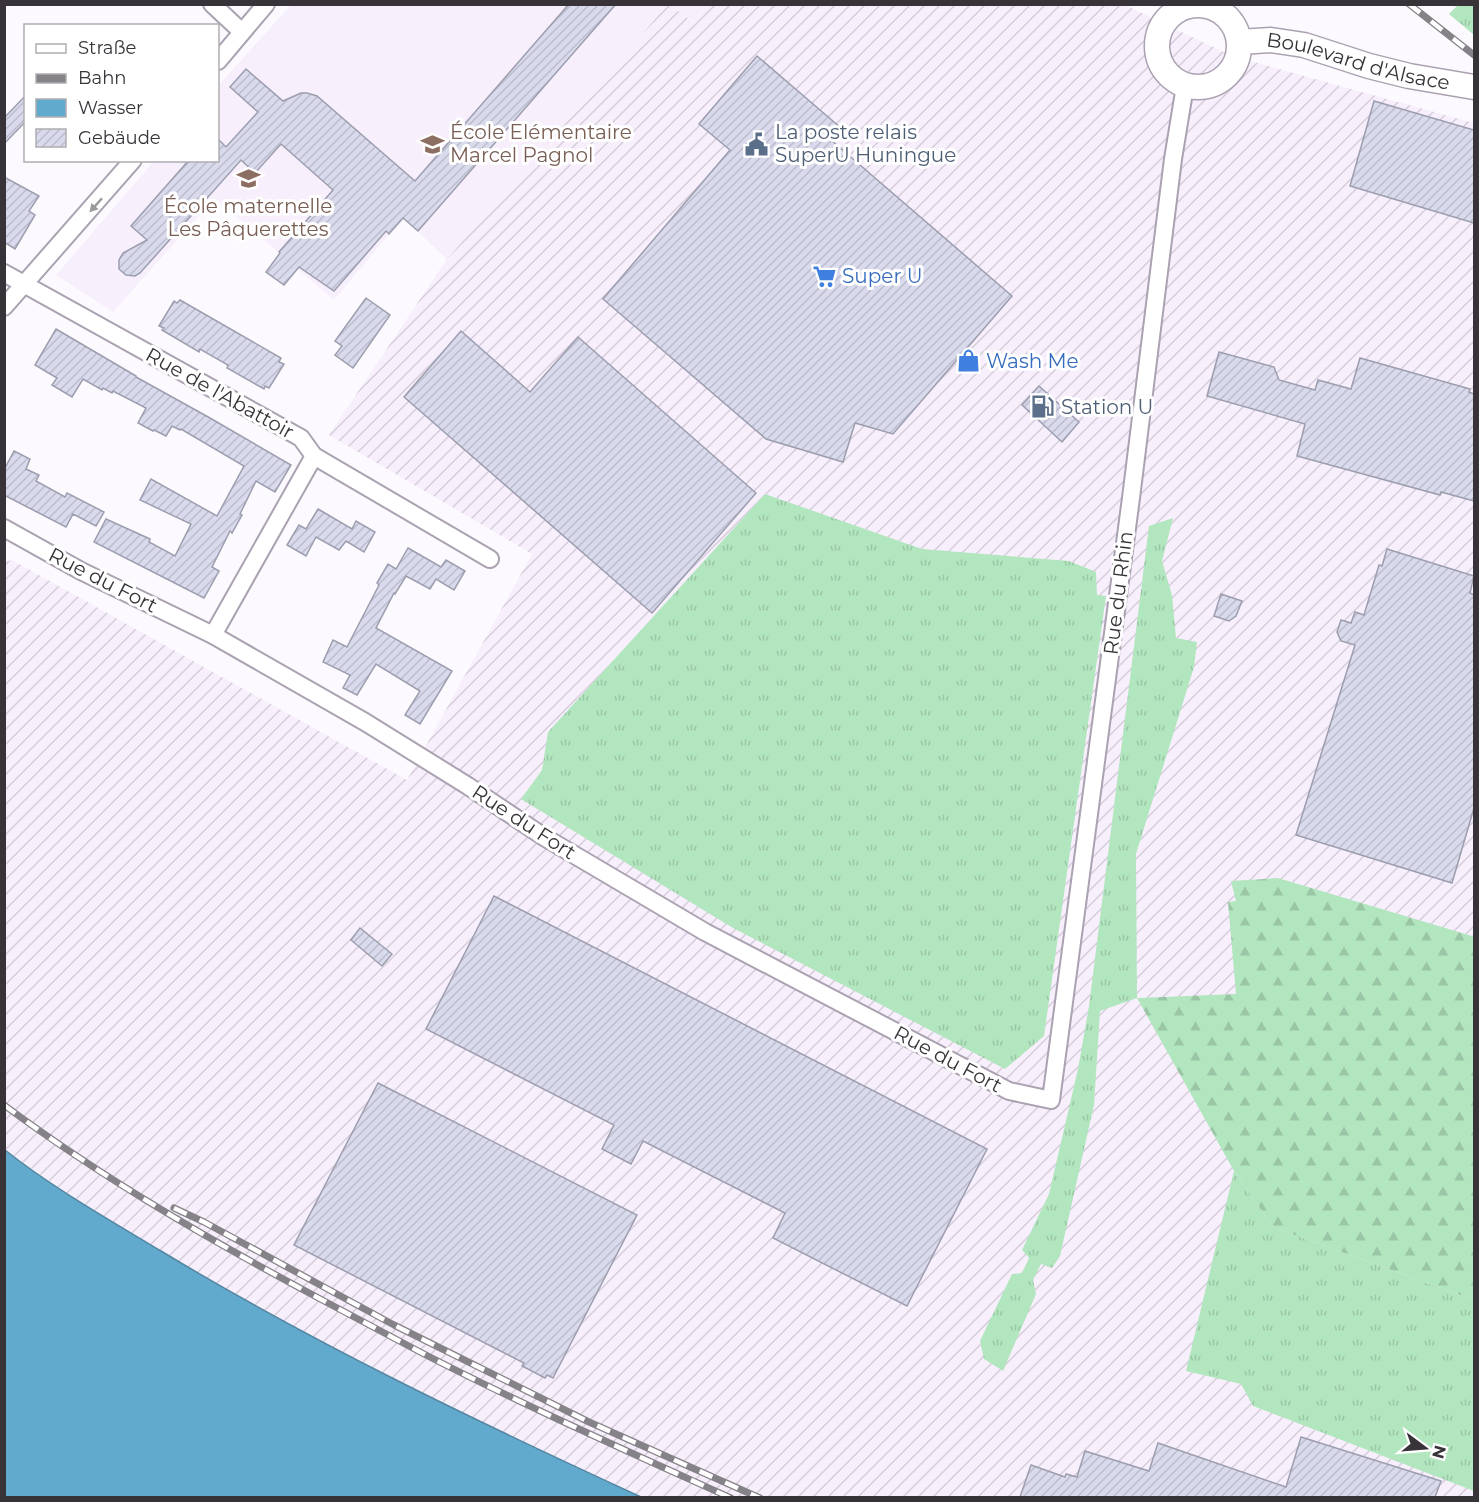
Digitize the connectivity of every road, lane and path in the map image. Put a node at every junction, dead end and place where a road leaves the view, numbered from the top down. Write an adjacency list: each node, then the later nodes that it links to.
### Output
1 (212, 4): 5 (street)
2 (266, 4): 5 (street)
3 (1211, 6): 4 (main road, Boulevard d'Alsace); 6 (main road, Boulevard d'Alsace)
4 (1172, 9): 8 (main road, Boulevard d'Alsace)
5 (242, 32): 7 (street)
6 (1239, 42): 8 (main road, Boulevard d'Alsace); 9 (main road, Boulevard d'Alsace)
7 (219, 60)
8 (1185, 86): 18 (street, Rue du Rhin)
9 (1474, 87)
10 (132, 162): 12 (street, one-way to 12)
11 (4, 273): 12 (street, Rue de l'Abattoir)
12 (24, 285): 13 (street); 14 (street, Rue de l'Abattoir)
13 (4, 307)
14 (314, 456): 16 (street, Rue de l'Abattoir); 17 (street)
15 (7, 533): 17 (street, Rue du Fort)
16 (490, 559)
17 (213, 635): 18 (street, Rue du Fort)
18 (1051, 1100)

